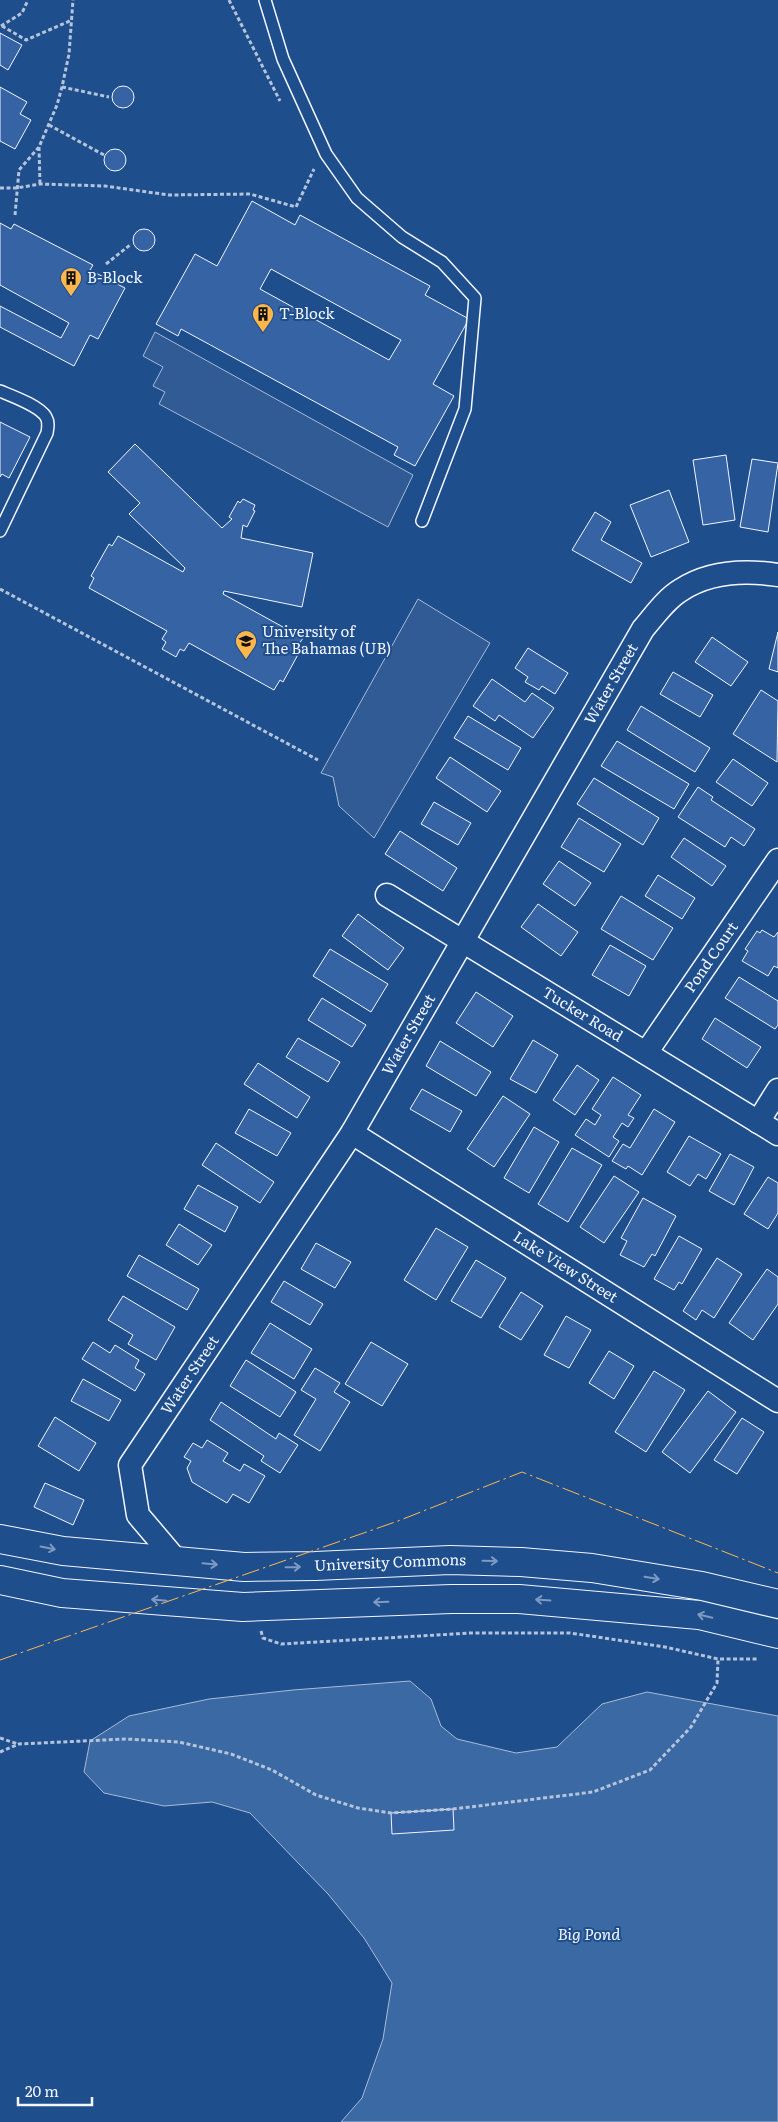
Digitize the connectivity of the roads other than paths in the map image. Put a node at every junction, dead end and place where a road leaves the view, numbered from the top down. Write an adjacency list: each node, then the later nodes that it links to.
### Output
1 (264, 0): 3 (lane)
2 (0, 391): 4 (lane)
3 (422, 521)
4 (0, 532)
5 (778, 575): 8 (street, Water Street)
6 (778, 860): 9 (street, Pond Court)
7 (387, 895): 8 (street, Tucker Road)
8 (462, 941): 9 (street, Tucker Road); 12 (street, Water Street)
9 (646, 1054): 11 (street, Tucker Road)
10 (778, 1090): 11 (street)
11 (758, 1122): 13 (street, Tucker Road)
12 (352, 1133): 14 (street, Lake View Street); 16 (street, Water Street)
13 (778, 1134)
14 (778, 1401)
15 (0, 1539): 16 (main road, University Commons, one-way to 16)
16 (177, 1561): 18 (main road, University Commons, one-way to 18)
17 (0, 1580): 19 (main road, one-way to 17)
18 (778, 1604)
19 (778, 1634)

